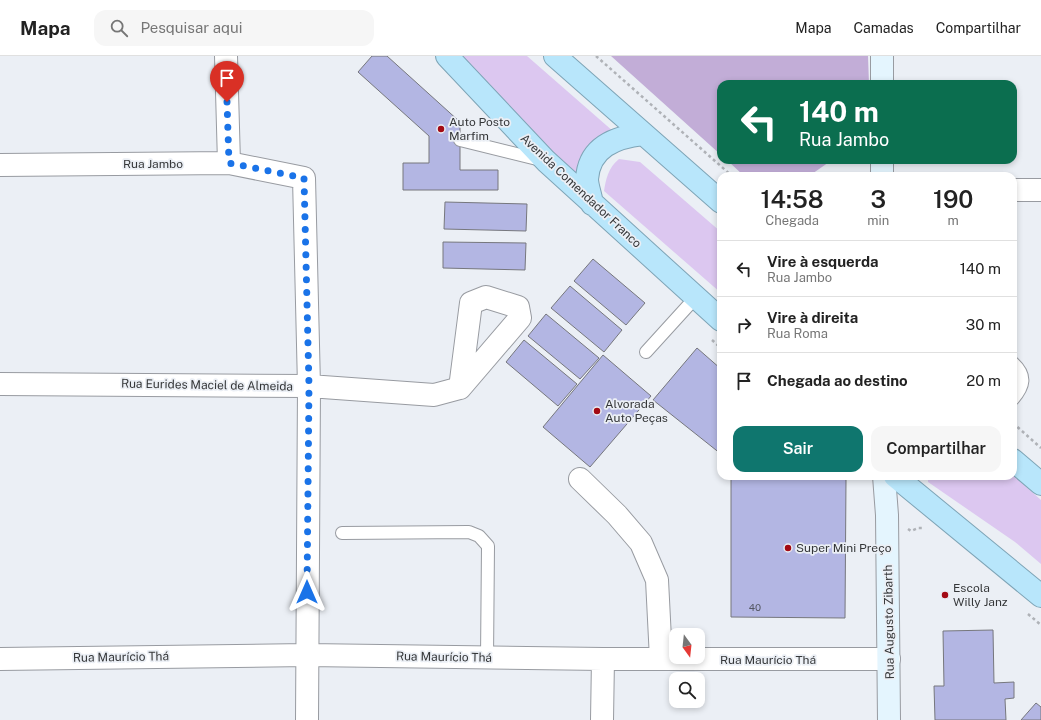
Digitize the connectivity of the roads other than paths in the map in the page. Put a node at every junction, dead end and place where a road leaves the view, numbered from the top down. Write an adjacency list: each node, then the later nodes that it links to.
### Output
1 (226, 56): 9 (street)
2 (447, 56): 8 (highway, Avenida Comendador Franco)
3 (555, 56): 6 (highway)
4 (882, 56): 5 (main road)
5 (882, 80)
6 (643, 134): 13 (highway); 14 (highway)
7 (460, 140): 8 (lane)
8 (546, 161): 14 (highway, Avenida Comendador Franco)
9 (229, 163): 10 (street, Rua Jambo); 20 (street, Rua Jambo)
10 (0, 165)
11 (1017, 190): 12 (street)
12 (1041, 190)
13 (717, 199)
14 (592, 204): 15 (highway, Avenida Comendador Franco)
15 (696, 297): 16 (highway, Avenida Comendador Franco); 17 (lane)
16 (717, 316)
17 (646, 352)
18 (1017, 367): 22 (lane)
19 (0, 384): 20 (street, Rua Eurides Maciel de Almeida)
20 (309, 386): 21 (street, Rua Eurides Maciel de Almeida); 30 (street)
21 (460, 388)
22 (1017, 394)
23 (1017, 463): 27 (highway)
24 (580, 479): 34 (street)
25 (884, 480): 35 (main road, Rua Augusto Zibarth)
26 (900, 480): 29 (highway)
27 (1041, 484)
28 (342, 533): 31 (lane)
29 (1041, 596)
30 (307, 655): 31 (street, Rua Maurício Thá); 32 (street, Rua Maurício Thá); 36 (street)
31 (487, 658): 33 (street, Rua Maurício Thá)
32 (0, 659)
33 (603, 659): 34 (street, Rua Maurício Thá); 37 (street)
34 (661, 659): 35 (street, Rua Maurício Thá)
35 (889, 659): 38 (main road, Rua Augusto Zibarth)
36 (307, 720)
37 (602, 720)
38 (890, 720)

